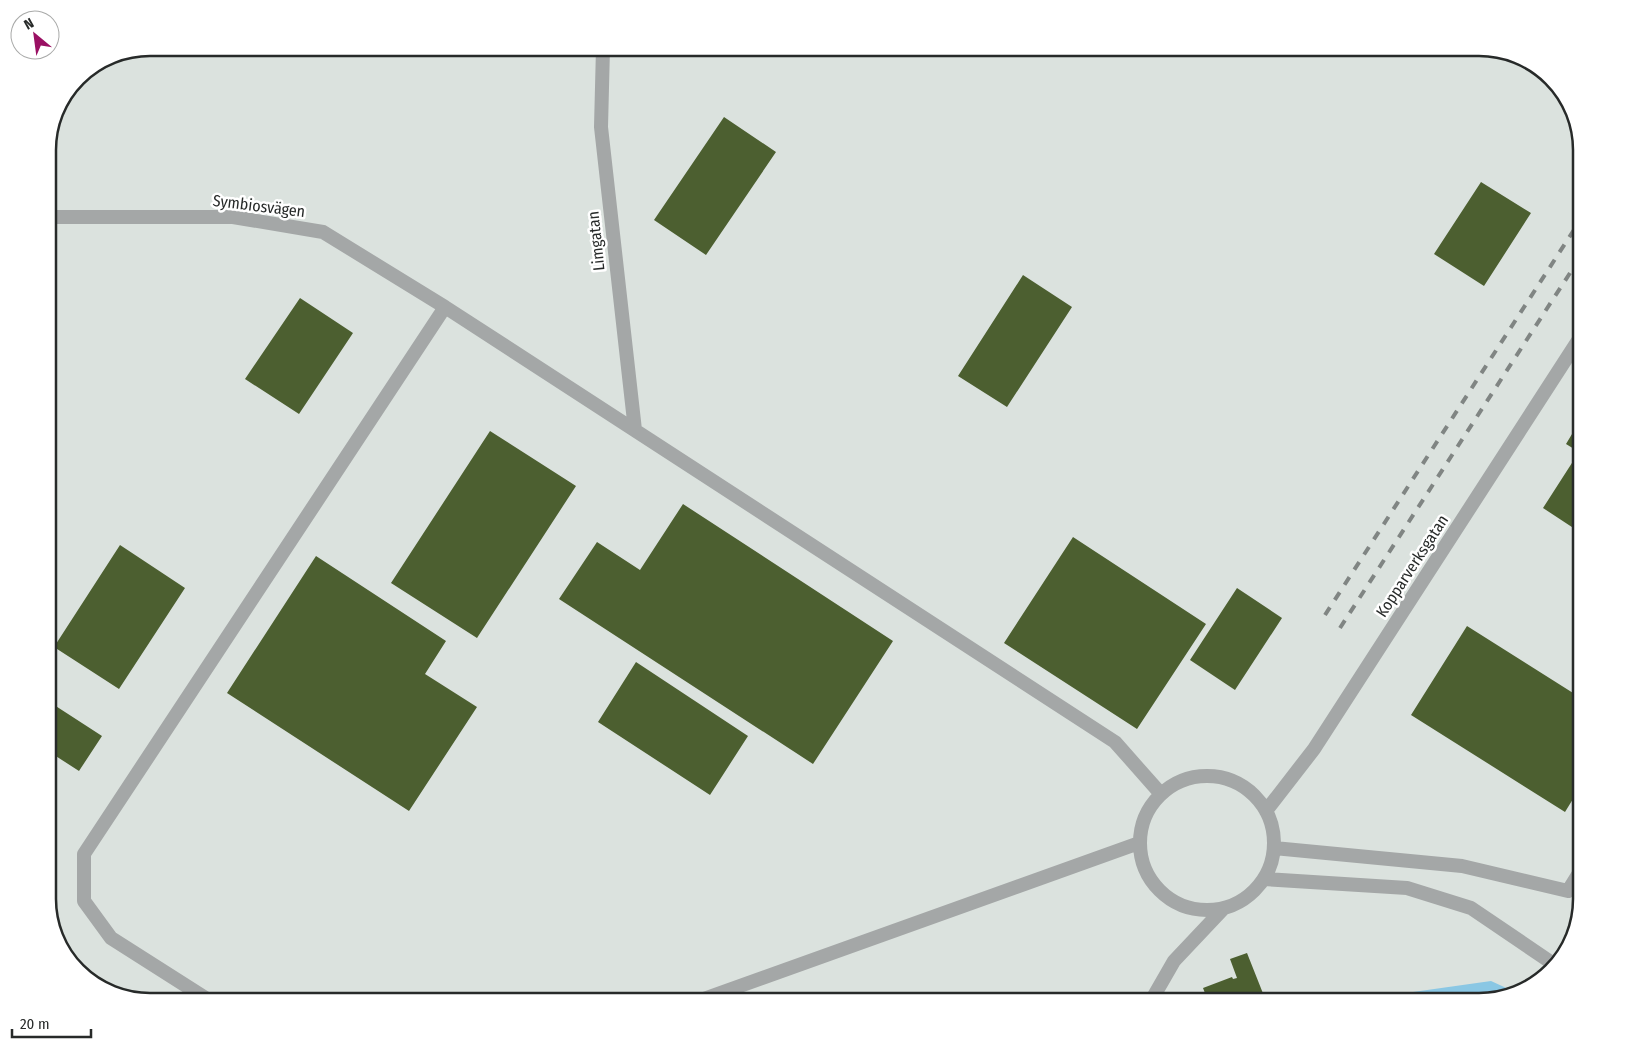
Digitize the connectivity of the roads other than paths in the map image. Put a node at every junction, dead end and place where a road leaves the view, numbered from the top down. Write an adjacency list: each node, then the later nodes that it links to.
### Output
1 (603, 56): 5 (lane, Limgatan)
2 (56, 218): 3 (lane, Symbiosvägen)
3 (444, 307): 5 (lane, Symbiosvägen); 14 (lane)
4 (1573, 350): 7 (lane, Kopparverksgatan)
5 (635, 430): 6 (lane, Symbiosvägen)
6 (1161, 794): 7 (lane); 8 (lane)
7 (1266, 811): 9 (lane)
8 (1139, 843): 12 (lane); 15 (lane)
9 (1274, 848): 10 (lane); 11 (lane)
10 (1264, 879): 12 (lane); 13 (lane)
11 (1573, 884)
12 (1224, 908): 16 (lane)
13 (1549, 961)
14 (196, 993)
15 (723, 993)
16 (1156, 993)

